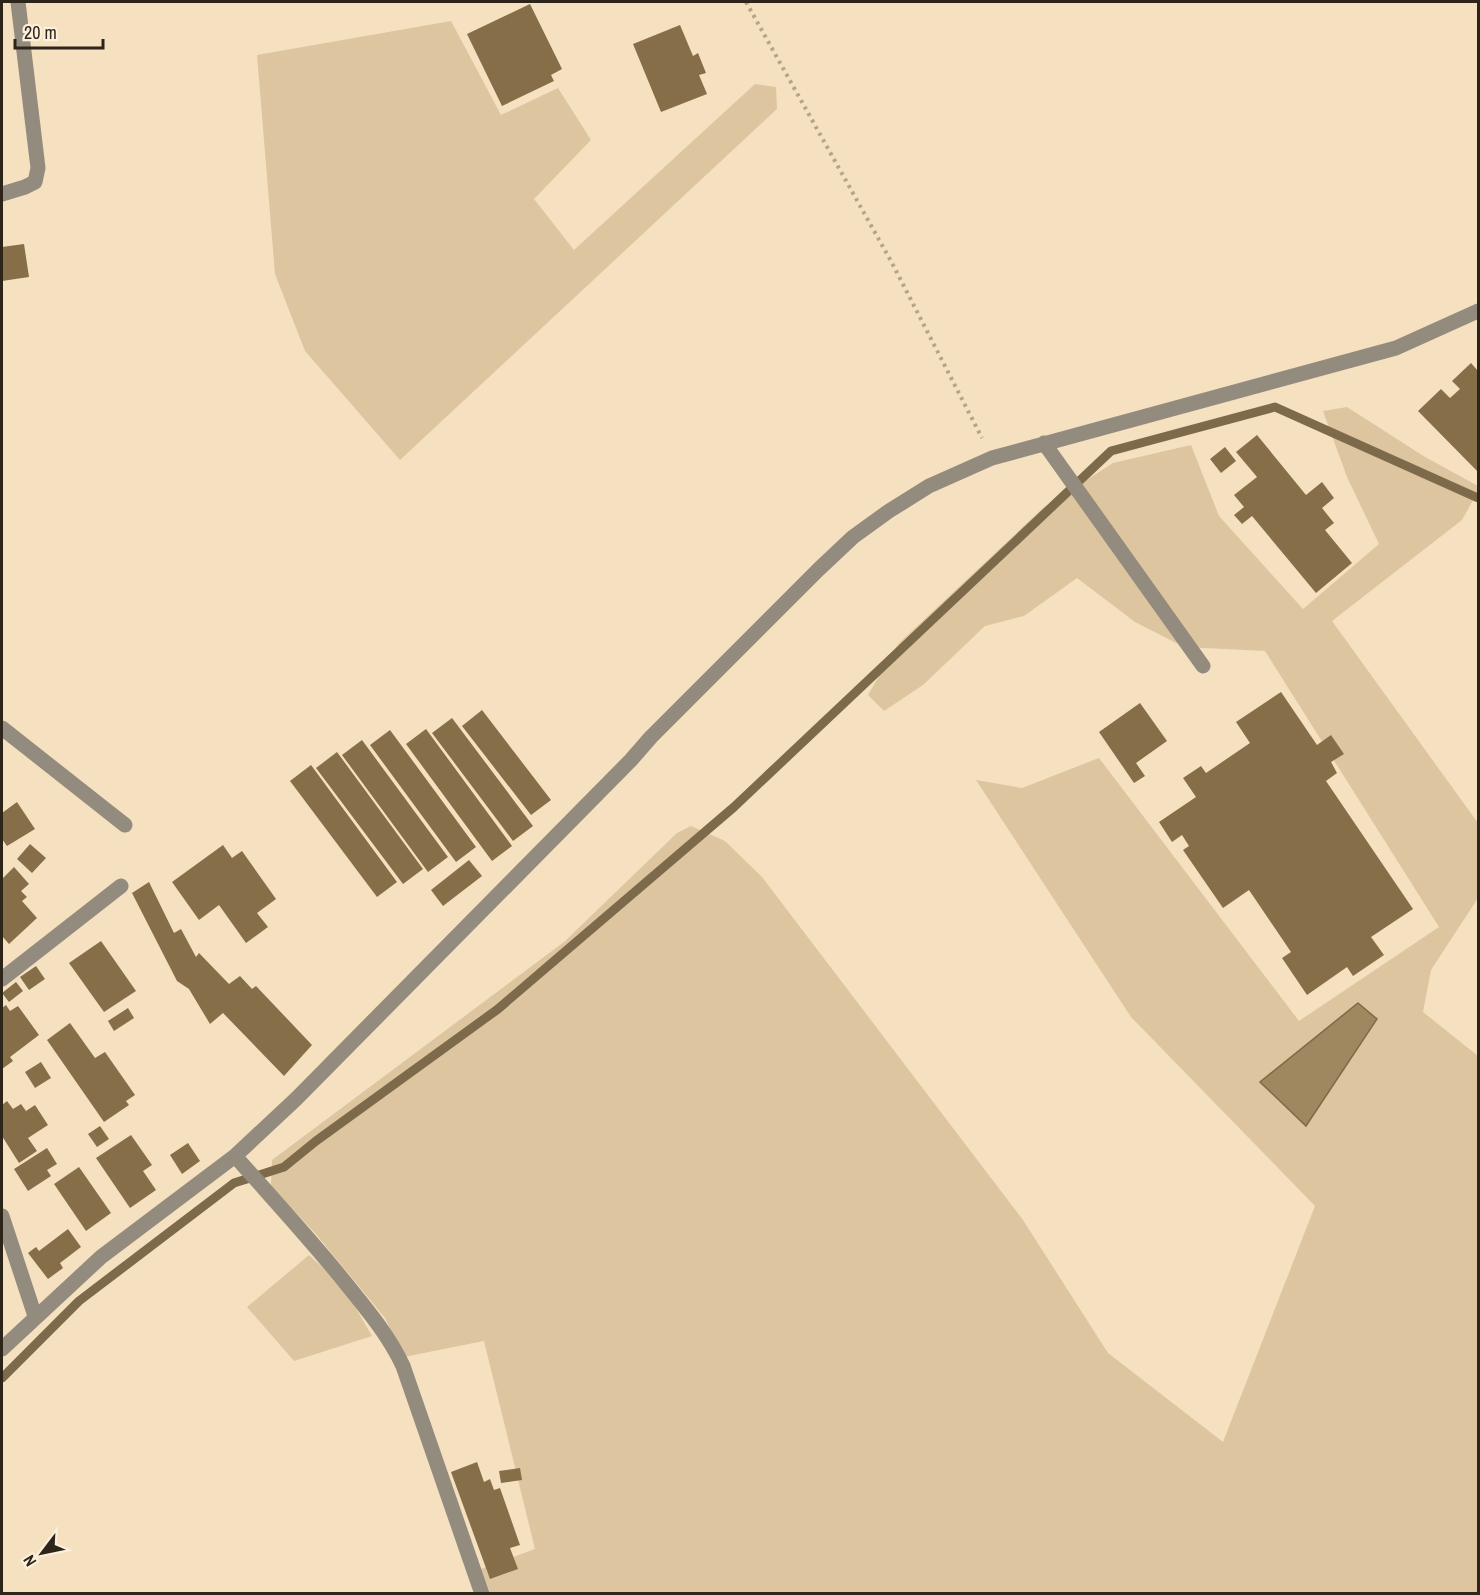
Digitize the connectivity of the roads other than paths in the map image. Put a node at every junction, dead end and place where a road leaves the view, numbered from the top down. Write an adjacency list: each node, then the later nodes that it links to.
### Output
1 (18, 2): 2 (street)
2 (2, 194)
3 (1477, 315): 4 (street)
4 (1044, 443): 5 (street); 10 (street)
5 (1203, 666)
6 (2, 728): 7 (street)
7 (125, 825)
8 (121, 886): 9 (street)
9 (2, 979)
10 (235, 1156): 12 (street); 14 (street)
11 (2, 1216): 12 (street)
12 (35, 1316): 13 (street)
13 (2, 1348)
14 (482, 1593)

